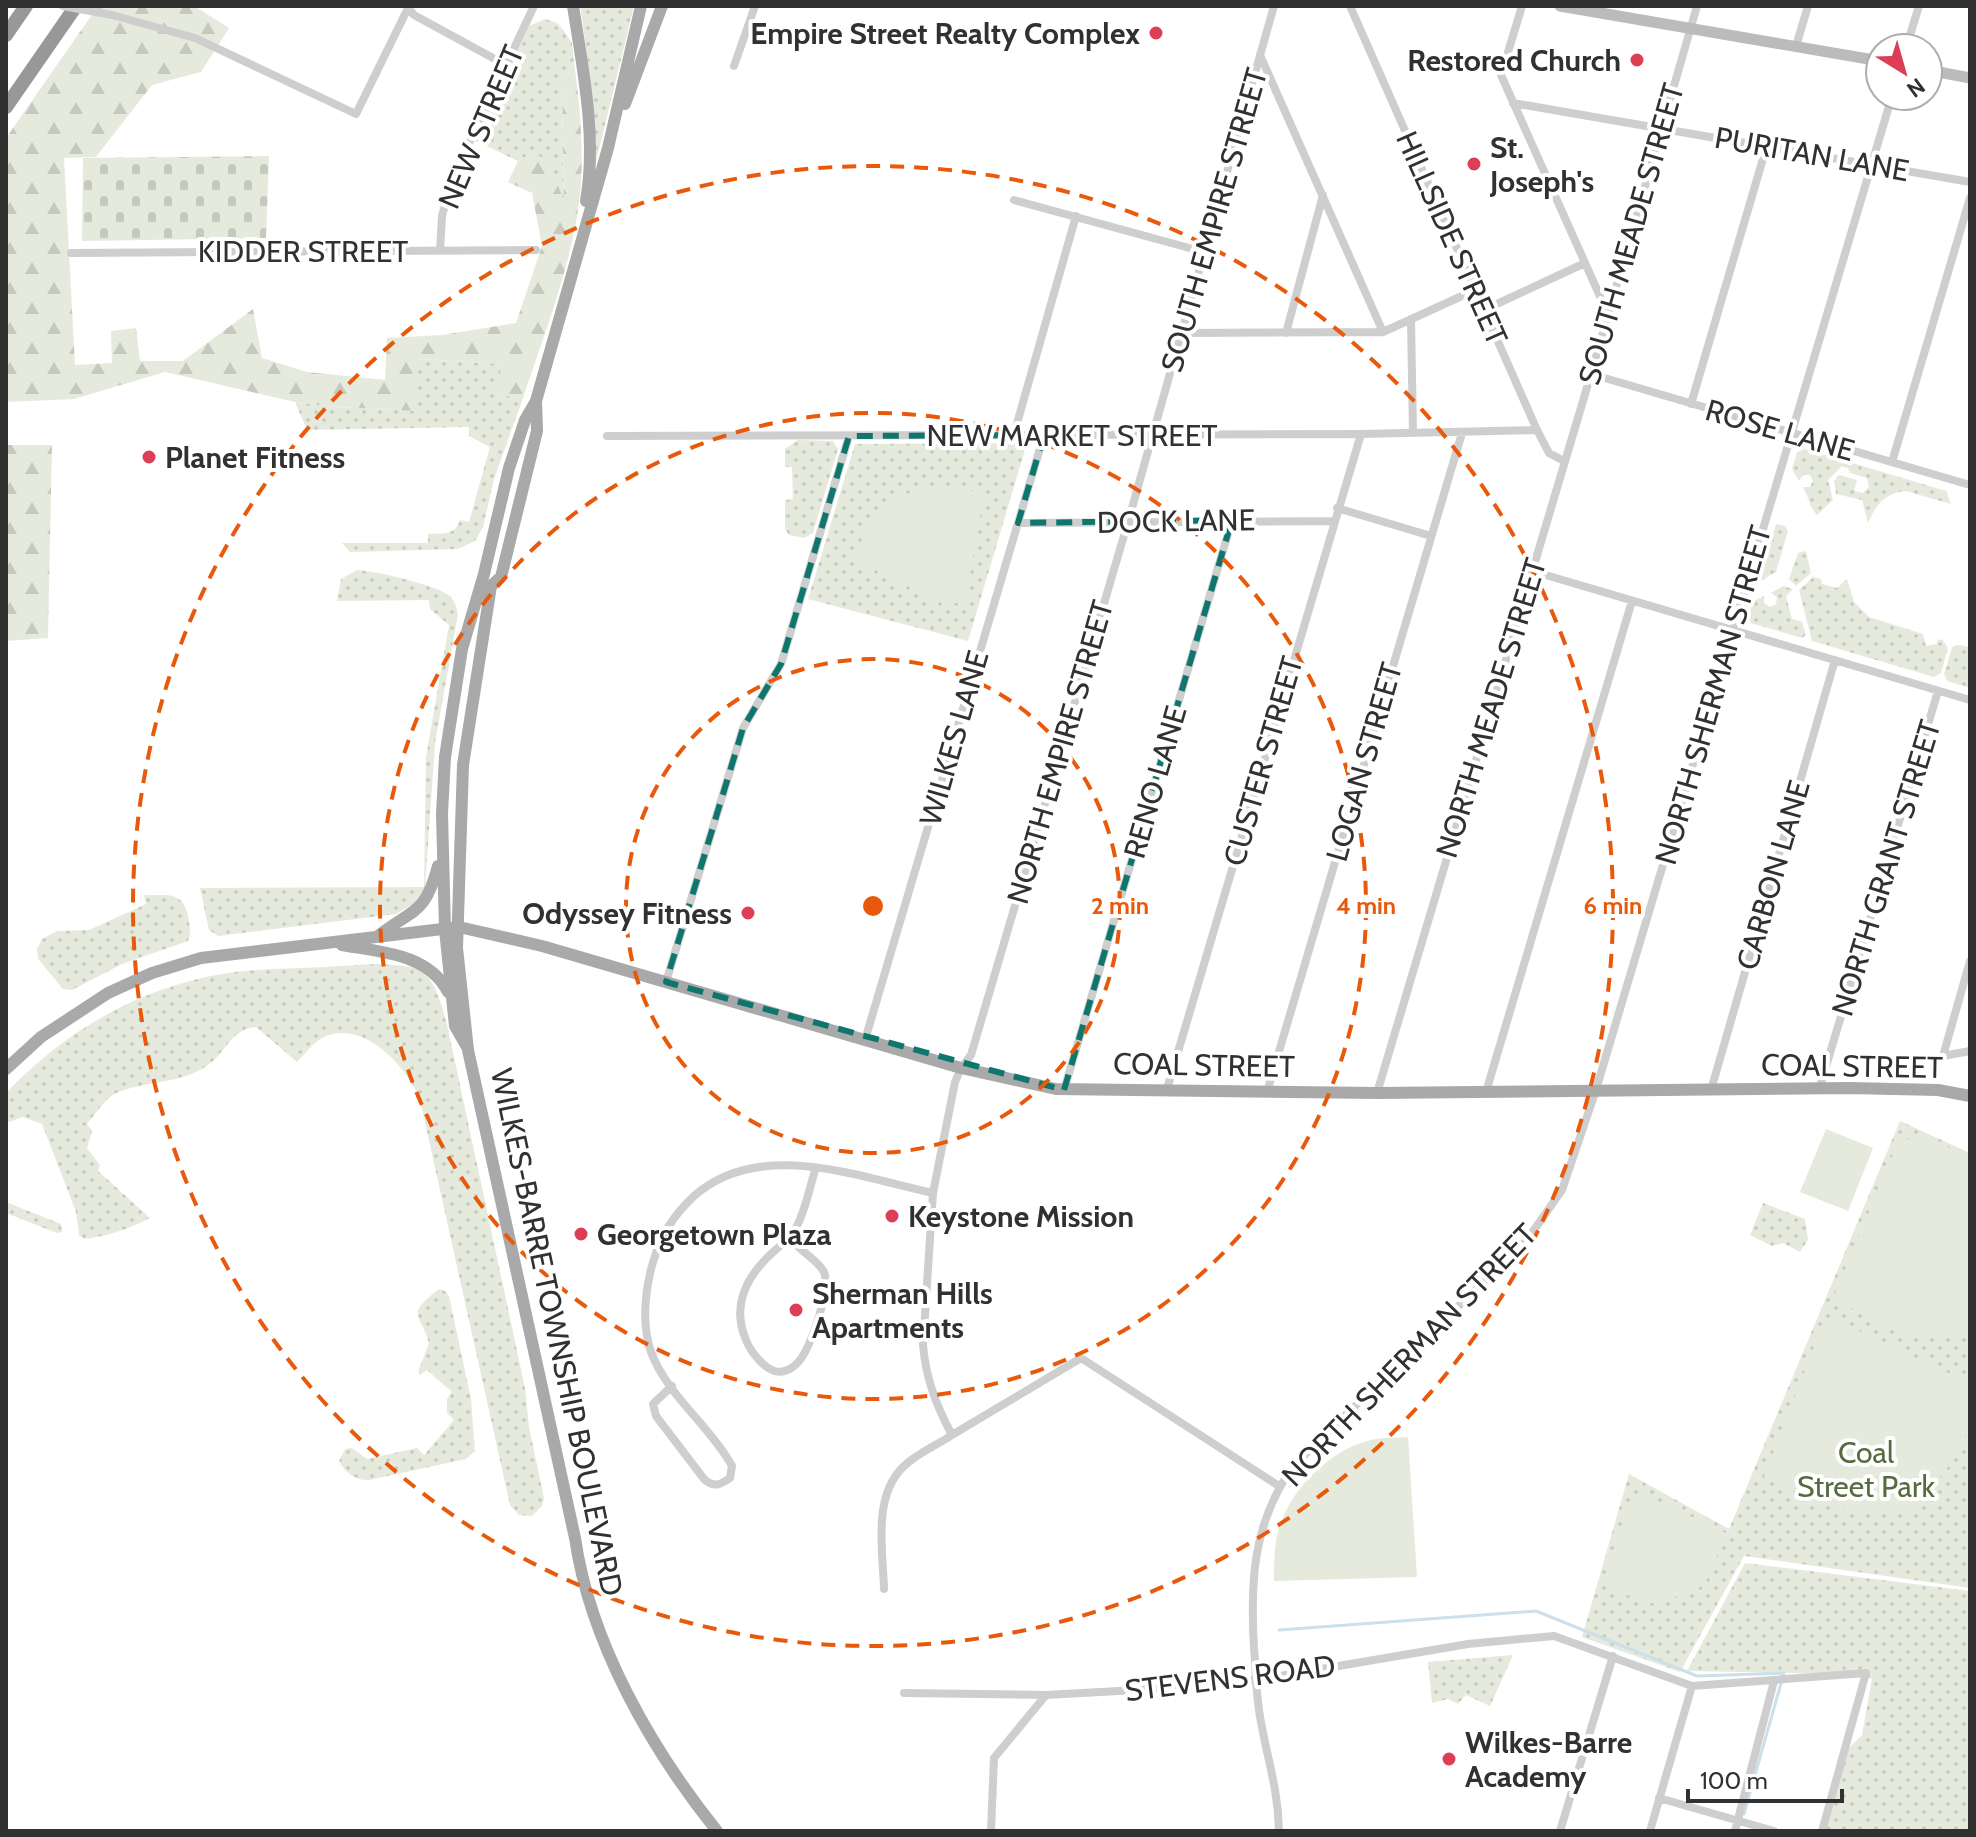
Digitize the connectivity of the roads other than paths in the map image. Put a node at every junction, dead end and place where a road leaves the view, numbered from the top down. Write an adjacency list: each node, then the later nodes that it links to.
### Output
1 (26, 6): 20 (highway)
2 (63, 6): 16 (street, bridge)
3 (76, 6): 29 (highway)
4 (534, 6): 24 (street, NEW STREET)
5 (573, 6): 40 (main road)
6 (641, 6): 33 (main road, WILKES-BARRE TOWNSHIP BOULEVARD)
7 (662, 6): 33 (main road)
8 (755, 6): 25 (street)
9 (1274, 6): 22 (street, SOUTH EMPIRE STREET)
10 (1350, 6): 46 (street, HILLSIDE STREET)
11 (1522, 6): 28 (street)
12 (1560, 6): 17 (main road)
13 (1697, 6): 18 (street, SOUTH MEADE STREET)
14 (1808, 6): 21 (street)
15 (1919, 6): 19 (street)
16 (408, 7): 24 (street)
17 (1585, 8): 18 (main road)
18 (1690, 29): 21 (main road); 31 (street, SOUTH MEADE STREET)
19 (1911, 32)
20 (6, 35)
21 (1796, 46): 23 (main road)
22 (1260, 55): 36 (street); 43 (street, SOUTH EMPIRE STREET)
23 (1864, 58)
24 (504, 64): 42 (street, NEW STREET)
25 (734, 66)
26 (1944, 73): 27 (main road)
27 (1970, 78)
28 (1513, 103): 31 (street, PURITAN LANE); 45 (street)
29 (6, 107)
30 (1887, 112): 34 (street, NORTH SHERMAN STREET)
31 (1662, 128): 32 (street, PURITAN LANE); 48 (street, SOUTH MEADE STREET)
32 (1767, 145): 34 (street, PURITAN LANE); 55 (street)
33 (608, 148): 40 (main road, WILKES-BARRE TOWNSHIP BOULEVARD)
34 (1871, 165): 35 (street, PURITAN LANE); 62 (street, NORTH SHERMAN STREET)
35 (1970, 182)
36 (1323, 195): 50 (street); 52 (street)
37 (1970, 198): 67 (street)
38 (1014, 200): 39 (street)
39 (1076, 216): 43 (street); 59 (street)
40 (578, 249): 54 (main road, WILKES-BARRE TOWNSHIP BOULEVARD)
41 (536, 250): 42 (street, KIDDER STREET)
42 (440, 251): 44 (street, KIDDER STREET)
43 (1204, 252): 51 (street, SOUTH EMPIRE STREET)
44 (71, 253)
45 (1585, 263): 47 (street); 48 (street)
46 (1475, 290): 47 (street, HILLSIDE STREET); 49 (street)
47 (1484, 310): 56 (street, HILLSIDE STREET)
48 (1607, 312): 53 (street, SOUTH MEADE STREET)
49 (1411, 319): 50 (street); 57 (street)
50 (1383, 332): 52 (street)
51 (1182, 333): 52 (street); 60 (street, SOUTH EMPIRE STREET)
52 (1286, 333)
53 (1591, 374): 55 (street, ROSE LANE); 66 (street, SOUTH MEADE STREET)
54 (536, 401): 81 (main road, WILKES-BARRE TOWNSHIP BOULEVARD); 82 (main road, WILKES-BARRE TOWNSHIP BOULEVARD)
55 (1691, 404): 62 (street, ROSE LANE)
56 (1537, 430): 58 (street, NEW MARKET STREET); 66 (street, HILLSIDE STREET)
57 (1413, 433): 58 (street, NEW MARKET STREET); 61 (street, NEW MARKET STREET)
58 (1462, 433): 74 (street, LOGAN STREET)
59 (1014, 434): 63 (street, NEW MARKET STREET); 65 (street, NEW MARKET STREET)
60 (1153, 434): 61 (street, NEW MARKET STREET); 63 (street, NEW MARKET STREET); 72 (street, NORTH EMPIRE STREET)
61 (1361, 434): 69 (street, CUSTER STREET)
62 (1792, 434): 67 (street, ROSE LANE); 77 (street, NORTH SHERMAN STREET)
63 (1044, 435): 73 (street, WILKES LANE)
64 (607, 436): 65 (street, NEW MARKET STREET)
65 (849, 436): 87 (street)
66 (1564, 461): 75 (street, NORTH MEADE STREET)
67 (1892, 462): 68 (street, ROSE LANE)
68 (1970, 485)
69 (1337, 508): 71 (street, CUSTER STREET); 74 (street)
70 (1232, 520): 71 (street, DOCK LANE); 72 (street, DOCK LANE); 95 (street, RENO LANE)
71 (1334, 521): 94 (street, CUSTER STREET)
72 (1128, 522): 73 (street, DOCK LANE); 92 (street, NORTH EMPIRE STREET)
73 (1018, 523): 89 (street, WILKES LANE)
74 (1431, 536): 98 (street, LOGAN STREET)
75 (1532, 571): 76 (street); 100 (street, NORTH MEADE STREET)
76 (1632, 601): 77 (street); 99 (street)
77 (1733, 630): 78 (street); 101 (street, NORTH SHERMAN STREET)
78 (1835, 660): 79 (street); 96 (street, CARBON LANE)
79 (1938, 691): 80 (street); 97 (street, NORTH GRANT STREET)
80 (1970, 700)
81 (442, 851): 83 (main road, WILKES-BARRE TOWNSHIP BOULEVARD); 84 (main road)
82 (459, 927): 83 (main road); 87 (main road, COAL STREET); 90 (main road, WILKES-BARRE TOWNSHIP BOULEVARD)
83 (445, 930): 84 (main road); 88 (main road, WILKES-BARRE TOWNSHIP BOULEVARD)
84 (377, 938): 85 (main road)
85 (327, 943): 88 (main road); 93 (main road)
86 (1970, 961): 91 (street)
87 (666, 982): 89 (main road, COAL STREET)
88 (453, 1001): 90 (main road, WILKES-BARRE TOWNSHIP BOULEVARD)
89 (865, 1040): 92 (main road, COAL STREET)
90 (468, 1050): 118 (main road, WILKES-BARRE TOWNSHIP BOULEVARD)
91 (1970, 1051)
92 (961, 1068): 95 (main road, COAL STREET); 104 (street, NORTH EMPIRE STREET)
93 (6, 1069)
94 (1167, 1089): 95 (main road, COAL STREET); 98 (main road, COAL STREET)
95 (1064, 1090)
96 (1711, 1090): 97 (main road, COAL STREET); 101 (main road, COAL STREET)
97 (1819, 1090): 102 (main road, COAL STREET)
98 (1267, 1092): 100 (main road, COAL STREET)
99 (1486, 1092): 100 (main road, COAL STREET); 101 (main road, COAL STREET)
100 (1377, 1093)
101 (1595, 1093): 108 (street, NORTH SHERMAN STREET)
102 (1970, 1096)
103 (816, 1167): 104 (street); 105 (street); 106 (street)
104 (933, 1193): 107 (street, NORTH EMPIRE STREET)
105 (789, 1238): 105 (street)
106 (672, 1386): 106 (street)
107 (952, 1435): 108 (street); 109 (street)
108 (1279, 1486): 111 (street, NORTH SHERMAN STREET)
109 (884, 1589)
110 (1613, 1656): 111 (street, STEVENS ROAD); 113 (street); 121 (street)
111 (1256, 1680): 115 (street, STEVENS ROAD); 120 (street, NORTH SHERMAN STREET)
112 (1774, 1681): 113 (street); 117 (street); 125 (street)
113 (1692, 1686): 116 (street)
114 (904, 1693): 115 (street, STEVENS ROAD)
115 (1046, 1695): 119 (street)
116 (1659, 1798): 117 (street); 122 (street)
117 (1738, 1820): 123 (street); 124 (street)
118 (717, 1831)
119 (991, 1831)
120 (1279, 1831)
121 (1560, 1831)
122 (1650, 1831)
123 (1735, 1831)
124 (1774, 1831)
125 (1822, 1831)

